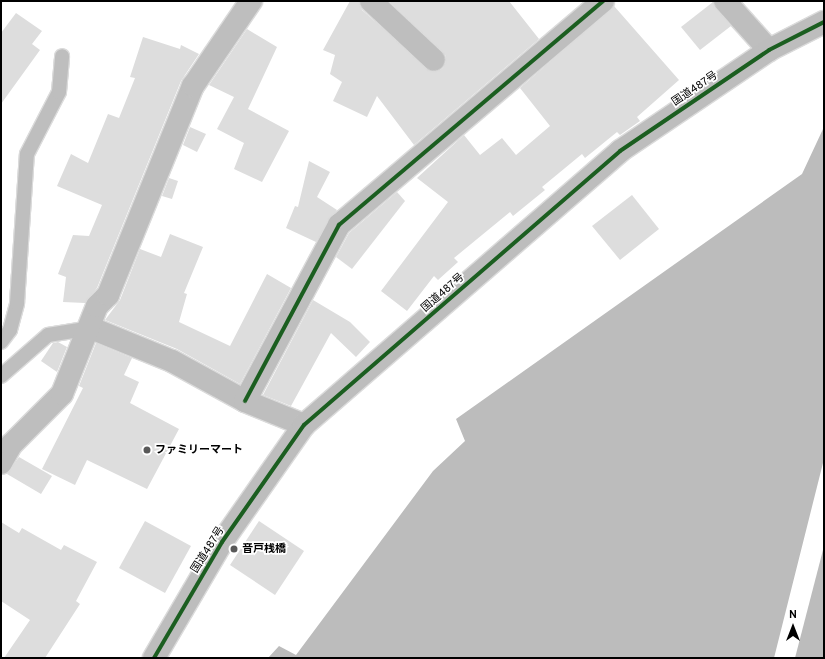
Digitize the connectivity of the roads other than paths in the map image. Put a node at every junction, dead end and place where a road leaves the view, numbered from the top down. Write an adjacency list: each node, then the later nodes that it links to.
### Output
1 (251, 1): 9 (street)
2 (371, 1): 8 (street)
3 (603, 1): 12 (street)
4 (725, 1): 6 (street)
5 (824, 22): 6 (highway, 国道487号)
6 (769, 50): 13 (highway, 国道487号)
7 (62, 56): 10 (lane)
8 (434, 60)
9 (91, 328): 11 (lane); 12 (street); 14 (street)
10 (1, 342)
11 (1, 376)
12 (244, 401): 13 (street)
13 (304, 425): 15 (highway, 国道487号)
14 (1, 463)
15 (154, 658)

